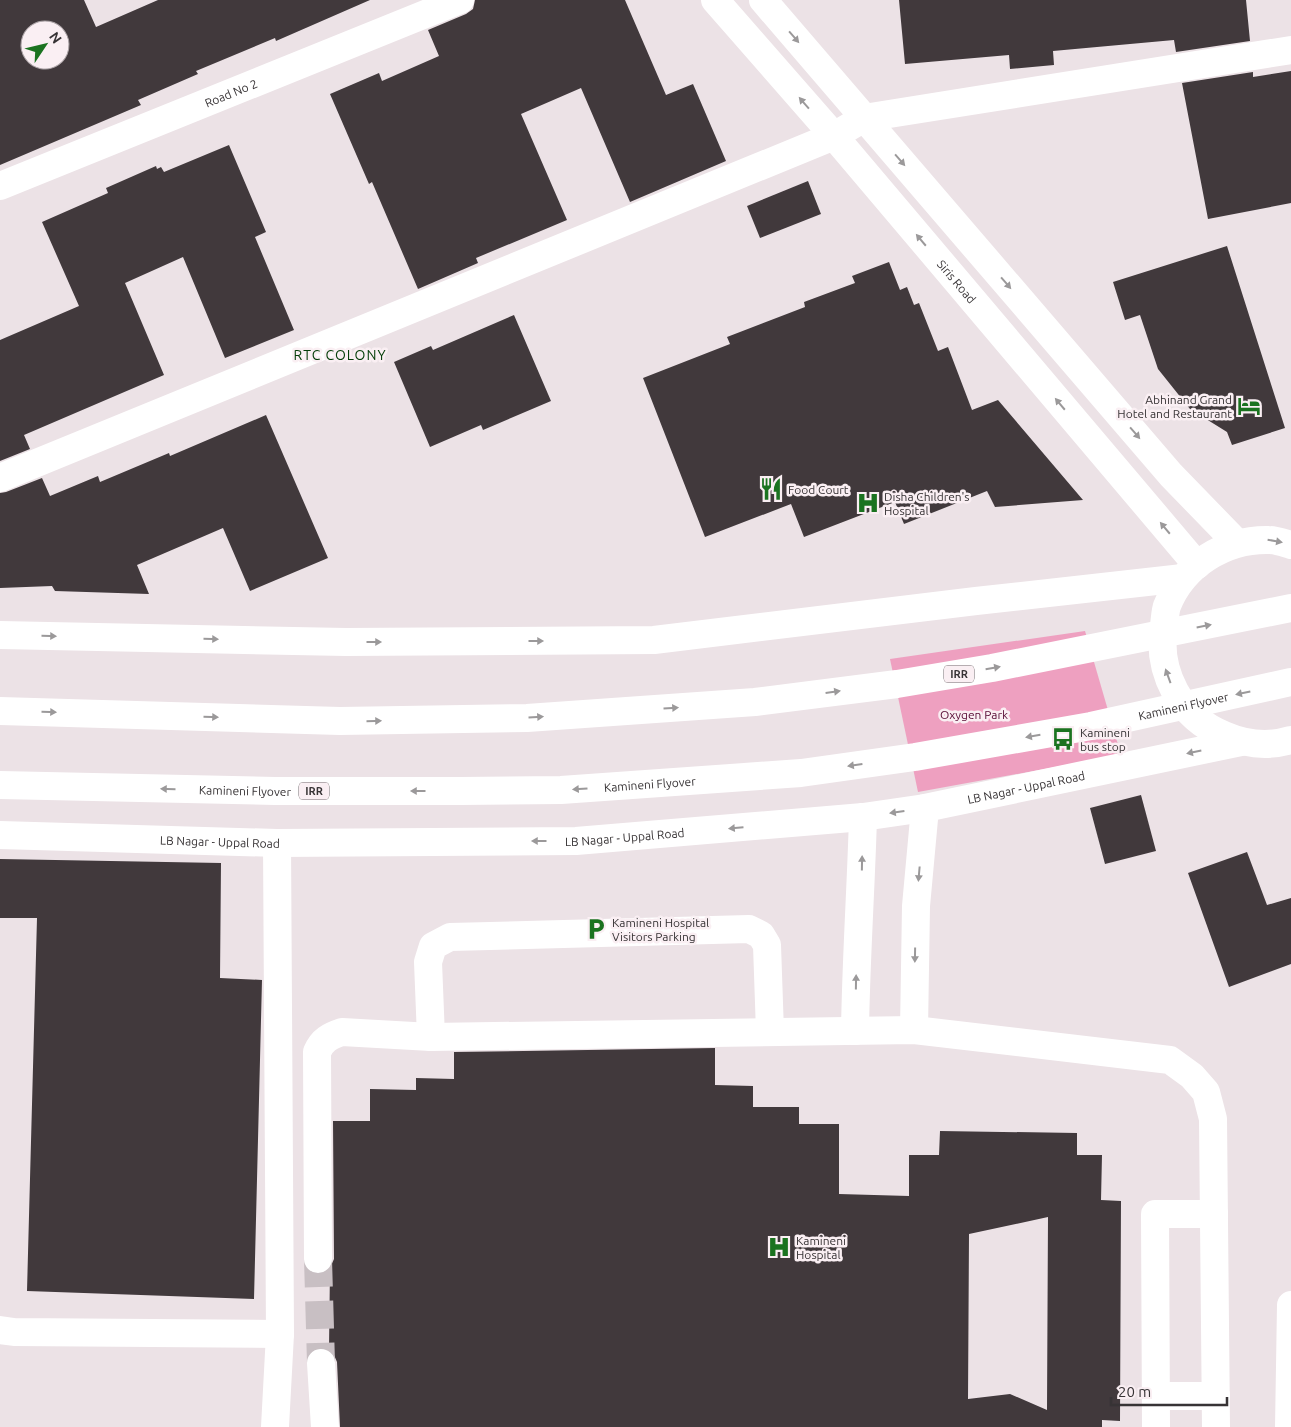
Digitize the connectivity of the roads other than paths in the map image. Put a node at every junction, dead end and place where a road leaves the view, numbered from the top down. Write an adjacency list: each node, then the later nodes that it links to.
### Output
1 (460, 0): 7 (main road, Road No 2)
2 (715, 0): 6 (main road, Siris Road, one-way to 2)
3 (762, 0): 5 (main road, one-way to 5)
4 (1291, 50): 5 (main road)
5 (864, 118): 6 (main road); 9 (main road, one-way to 9)
6 (834, 136): 8 (main road); 11 (main road, Siris Road, one-way to 6)
7 (0, 186)
8 (0, 478)
9 (1237, 543): 10 (main road, one-way to 10); 11 (main road)
10 (1291, 545)
11 (1190, 572): 13 (main road, one-way to 11); 17 (main road, one-way to 11)
12 (1291, 608): 15 (main road, IRR, one-way to 12)
13 (0, 635)
14 (1291, 682): 18 (main road, Kamineni Flyover / IRR, one-way to 18)
15 (0, 711)
16 (1291, 740): 17 (main road)
17 (1242, 742): 19 (main road, LB Nagar - Uppal Road, one-way to 19)
18 (0, 785)
19 (925, 808): 20 (main road, LB Nagar - Uppal Road, one-way to 20); 23 (main road, one-way to 23)
20 (863, 817): 22 (main road, LB Nagar - Uppal Road, one-way to 22); 24 (main road, one-way to 20)
21 (0, 835): 22 (main road, LB Nagar - Uppal Road)
22 (277, 843): 31 (main road)
23 (914, 1030): 24 (main road); 27 (main road)
24 (855, 1031): 25 (main road)
25 (770, 1032): 26 (main road); 26 (main road)
26 (431, 1037): 28 (main road)
27 (1214, 1214): 33 (main road); 34 (main road)
28 (318, 1259)
29 (1291, 1305): 39 (main road)
30 (0, 1330): 31 (main road)
31 (280, 1334): 35 (main road)
32 (321, 1363): 36 (main road)
33 (1156, 1396): 34 (main road); 37 (main road)
34 (1216, 1396): 38 (main road)
35 (275, 1427)
36 (325, 1427)
37 (1156, 1427)
38 (1216, 1427)
39 (1289, 1427)

